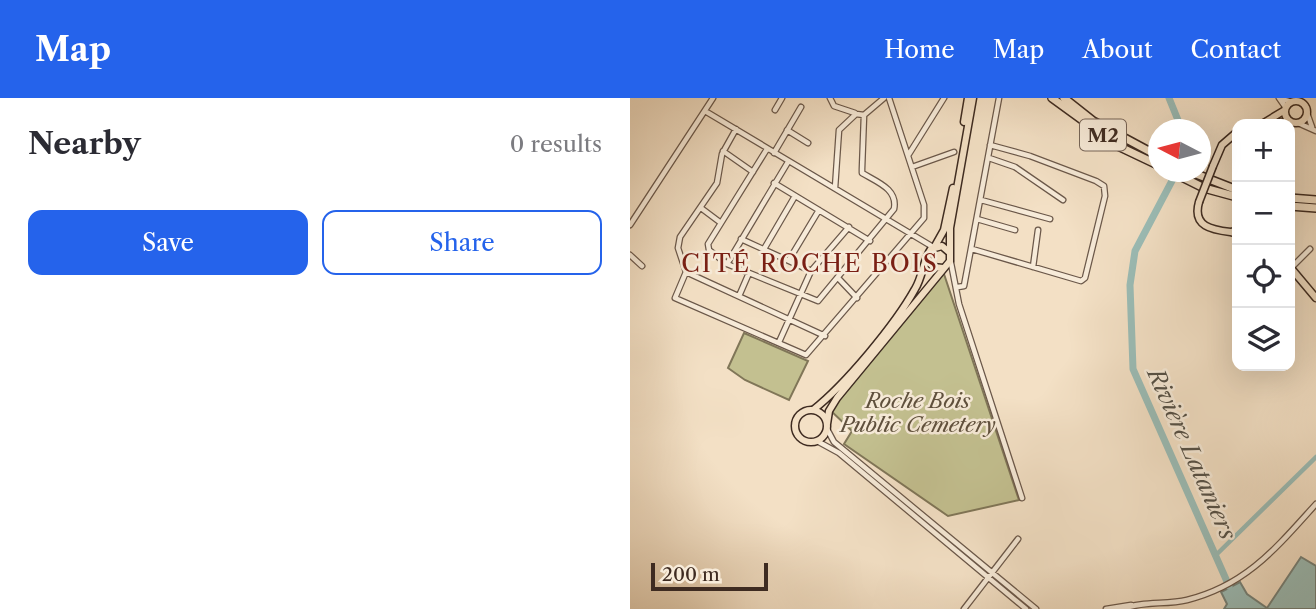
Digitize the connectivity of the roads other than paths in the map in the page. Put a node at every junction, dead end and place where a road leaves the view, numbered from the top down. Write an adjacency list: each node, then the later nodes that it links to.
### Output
1 (713, 98): 15 (street)
2 (782, 98): 14 (street)
3 (830, 98): 17 (street)
4 (886, 98): 18 (street); 34 (street)
5 (944, 98): 34 (street)
6 (971, 98): 72 (main road); 74 (main road)
7 (999, 98): 28 (street)
8 (1052, 98): 36 (highway, M2)
9 (1064, 98): 31 (highway, M2)
10 (1280, 98): 11 (street); 13 (street)
11 (1301, 100): 13 (main road); 16 (main road)
12 (801, 107): 25 (street)
13 (1286, 109): 19 (main road); 20 (main road)
14 (775, 110)
15 (705, 111): 24 (street); 61 (street)
16 (1307, 111): 21 (main road); 23 (street)
17 (856, 114): 18 (street); 45 (street)
18 (864, 115): 57 (street)
19 (1271, 119)
20 (1292, 119)
21 (1295, 123)
22 (1295, 123): 23 (street)
23 (1314, 129)
24 (736, 130): 29 (street); 30 (street)
25 (787, 130): 27 (street); 33 (street)
26 (1232, 136): 65 (main road, bridge)
27 (808, 143)
28 (990, 145): 35 (street); 79 (street)
29 (767, 149): 33 (street); 39 (street)
30 (723, 151): 39 (street); 54 (street)
31 (1148, 151)
32 (954, 152): 38 (street)
33 (774, 153): 37 (street)
34 (908, 155): 38 (street)
35 (988, 158): 49 (street); 51 (street)
36 (1148, 160)
37 (788, 162): 42 (street); 45 (street)
38 (912, 167): 66 (street)
39 (753, 172): 60 (street)
40 (1211, 181): 43 (highway)
41 (1192, 182): 48 (highway)
42 (774, 183): 47 (street); 67 (street)
43 (1215, 183): 44 (highway); 46 (highway)
44 (1232, 183)
45 (835, 188): 57 (street)
46 (1232, 188)
47 (795, 196): 56 (street); 69 (street)
48 (1232, 196)
49 (981, 200): 58 (street); 59 (street)
50 (1316, 200): 52 (highway)
51 (1063, 201)
52 (1295, 202)
53 (1295, 203): 55 (highway)
54 (701, 208): 60 (street); 82 (street)
55 (1316, 208)
56 (819, 210): 62 (street); 75 (street)
57 (887, 219): 66 (street); 68 (street)
58 (977, 219): 63 (street); 70 (street)
59 (1050, 219)
60 (721, 223): 77 (street)
61 (630, 225)
62 (849, 227): 68 (street); 81 (street)
63 (1014, 230)
64 (1038, 230): 79 (street)
65 (1232, 232)
66 (911, 235): 72 (street); 90 (street)
67 (741, 239): 69 (street); 77 (street)
68 (870, 241): 86 (street)
69 (764, 249): 75 (street)
70 (972, 249): 79 (street); 87 (street)
71 (1310, 249): 76 (street)
72 (931, 250): 74 (main road); 80 (main road); 95 (main road)
73 (630, 255): 78 (street)
74 (950, 256): 80 (main road); 84 (street)
75 (789, 260): 81 (street)
76 (1295, 263)
77 (727, 264): 83 (street)
78 (642, 266)
79 (1033, 267)
80 (944, 268): 84 (street); 96 (main road)
81 (811, 271): 88 (street)
82 (686, 272): 89 (street); 94 (street)
83 (749, 273): 88 (street); 89 (street)
84 (955, 273): 87 (street)
85 (1295, 274): 91 (main road)
86 (839, 279): 88 (street); 90 (street)
87 (958, 287): 98 (street)
88 (799, 294): 92 (street)
89 (739, 296): 92 (street)
90 (857, 298): 93 (street)
91 (1316, 298)
92 (788, 318): 93 (street); 94 (street)
93 (825, 336): 94 (street)
94 (779, 342)
95 (813, 410): 96 (main road); 97 (main road)
96 (827, 427): 97 (main road); 101 (street)
97 (817, 441): 102 (street)
98 (1022, 498)
99 (1316, 504): 103 (street)
100 (1018, 539): 101 (street)
101 (993, 573): 102 (street); 106 (street)
102 (989, 579): 104 (street); 105 (street)
103 (1132, 605): 107 (street); 108 (street)
104 (964, 609)
105 (1026, 609)
106 (1036, 609)
107 (1106, 609)
108 (1123, 609)

